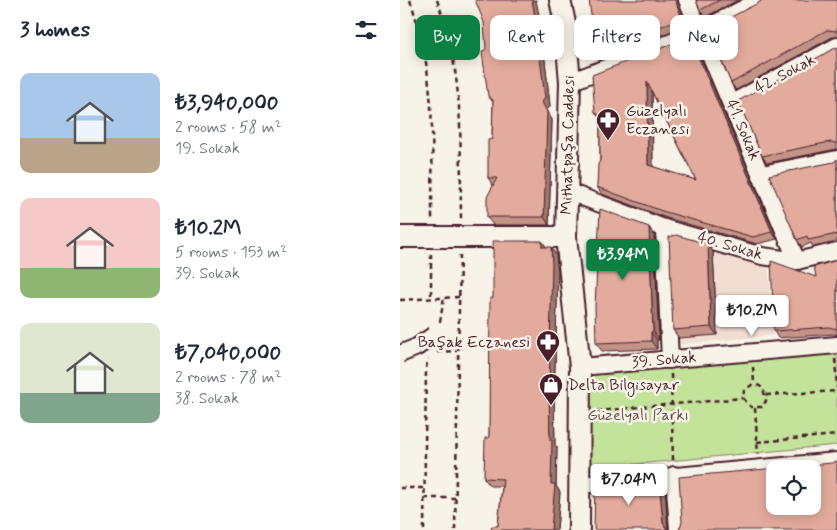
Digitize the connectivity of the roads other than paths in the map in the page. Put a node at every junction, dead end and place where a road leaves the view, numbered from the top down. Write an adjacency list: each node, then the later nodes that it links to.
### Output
1 (560, 0): 9 (main road, Mithatpaşa Caddesi)
2 (687, 0): 4 (street, 41. Sokak)
3 (760, 0): 5 (street)
4 (693, 15)
5 (731, 15)
6 (670, 43): 9 (street)
7 (837, 46): 10 (street, 42. Sokak)
8 (713, 60): 10 (street, 41. Sokak)
9 (570, 82): 13 (main road, Mithatpaşa Caddesi)
10 (732, 102): 12 (street, 41. Sokak)
11 (837, 159): 12 (street)
12 (762, 174): 18 (street, 41. Sokak)
13 (569, 192): 14 (street, 40. Sokak); 16 (main road, Mithatpaşa Caddesi)
14 (664, 228): 18 (street, 40. Sokak); 22 (street)
15 (400, 237): 16 (main road)
16 (566, 237): 23 (main road, Mithatpaşa Caddesi)
17 (837, 251): 18 (street, 40. Sokak)
18 (797, 261)
19 (434, 335): 21 (street, bridge)
20 (836, 345): 22 (street, 39. Sokak)
21 (400, 354)
22 (670, 360): 23 (street, 39. Sokak)
23 (580, 367): 26 (main road, Mithatpaşa Caddesi)
24 (837, 461): 25 (street)
25 (674, 475): 26 (street); 28 (street)
26 (579, 485): 27 (main road, Mithatpaşa Caddesi)
27 (579, 530)
28 (678, 530)

